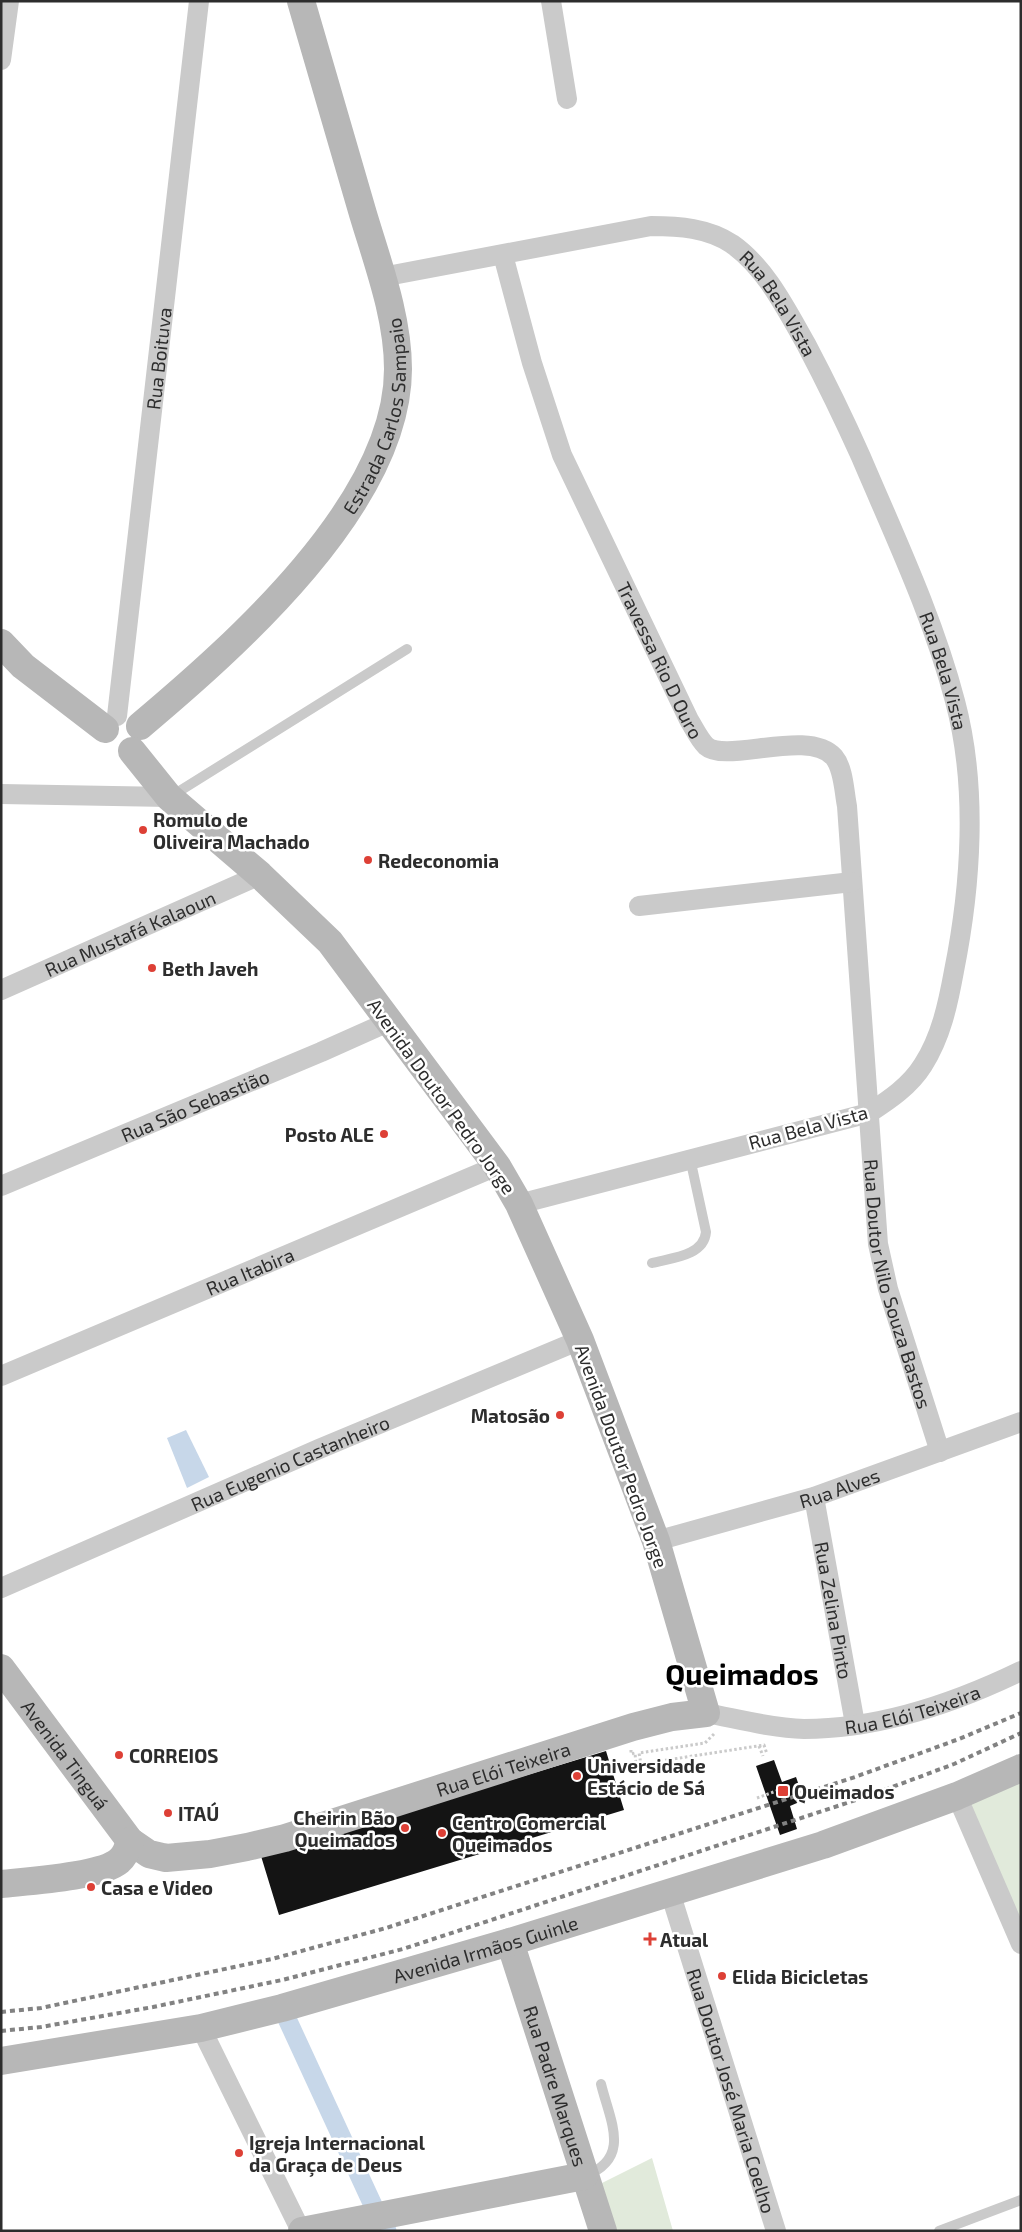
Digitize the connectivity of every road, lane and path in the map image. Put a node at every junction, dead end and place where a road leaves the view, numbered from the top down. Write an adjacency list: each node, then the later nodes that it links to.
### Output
1 (9, 1): 5 (street)
2 (199, 1): 11 (street, Rua Boituva)
3 (301, 1): 8 (main road, Estrada Carlos Sampaio)
4 (551, 1): 6 (street)
5 (1, 60)
6 (567, 99)
7 (503, 255): 8 (street, Rua Bela Vista); 15 (street, Travessa Rio D Ouro); 19 (street, Rua Bela Vista)
8 (382, 277): 11 (main road, Estrada Carlos Sampaio)
9 (1, 643): 11 (main road)
10 (407, 650): 13 (lane)
11 (121, 723): 13 (main road, Avenida Doutor Pedro Jorge)
12 (1, 794): 13 (street)
13 (169, 797): 14 (main road, Avenida Doutor Pedro Jorge)
14 (260, 875): 17 (street, Rua Mustafá Kalaoun); 18 (main road, Avenida Doutor Pedro Jorge)
15 (852, 882): 16 (street); 19 (street, Travessa Rio D Ouro)
16 (639, 906)
17 (1, 990)
18 (388, 1022): 21 (main road, Avenida Doutor Pedro Jorge); 22 (street, Rua São Sebastião)
19 (868, 1113): 20 (street, Rua Bela Vista); 28 (street, Rua Doutor Nilo Souza Bastos)
20 (690, 1158): 23 (street, Rua Bela Vista); 24 (lane)
21 (497, 1166): 23 (main road, Avenida Doutor Pedro Jorge); 26 (street, Rua Itabira)
22 (1, 1186)
23 (519, 1204): 25 (main road, Avenida Doutor Pedro Jorge)
24 (652, 1264)
25 (580, 1340): 30 (main road, Avenida Doutor Pedro Jorge); 31 (street, Rua Eugenio Castanheiro)
26 (1, 1376)
27 (1021, 1422): 28 (street, Rua Alves)
28 (940, 1452): 29 (street, Rua Alves)
29 (814, 1497): 30 (street, Rua Alves); 35 (street, Rua Zelina Pinto)
30 (656, 1541): 34 (main road, Avenida Doutor Pedro Jorge)
31 (1, 1588)
32 (1021, 1670): 35 (street, Rua Elói Teixeira)
33 (2, 1672): 46 (main road, Avenida Tinguá)
34 (706, 1714): 35 (street, Rua Elói Teixeira); 46 (main road, Rua Elói Teixeira)
35 (855, 1724)
36 (705, 1743): 41 (path)
37 (759, 1746): 39 (path); 40 (path); 41 (path)
38 (631, 1754): 41 (path)
39 (767, 1754)
40 (762, 1756)
41 (641, 1764)
42 (1021, 1768): 44 (main road, Avenida Irmãos Guinle)
43 (780, 1790): 45 (path)
44 (957, 1796): 48 (main road, Avenida Irmãos Guinle); 50 (street)
45 (757, 1798)
46 (130, 1841): 47 (main road)
47 (1, 1884)
48 (670, 1892): 49 (main road, Avenida Irmãos Guinle); 58 (street, Rua Doutor José Maria Coelho)
49 (510, 1942): 51 (main road, Avenida Irmãos Guinle); 54 (main road, Rua Padre Marques)
50 (1021, 1944)
51 (201, 2028): 52 (main road, Avenida Irmãos Guinle); 56 (street)
52 (1, 2061)
53 (601, 2084): 54 (lane)
54 (584, 2176): 56 (main road); 57 (main road, Rua Padre Marques)
55 (1021, 2200): 59 (lane)
56 (302, 2231)
57 (603, 2231)
58 (776, 2231)
59 (939, 2231)

